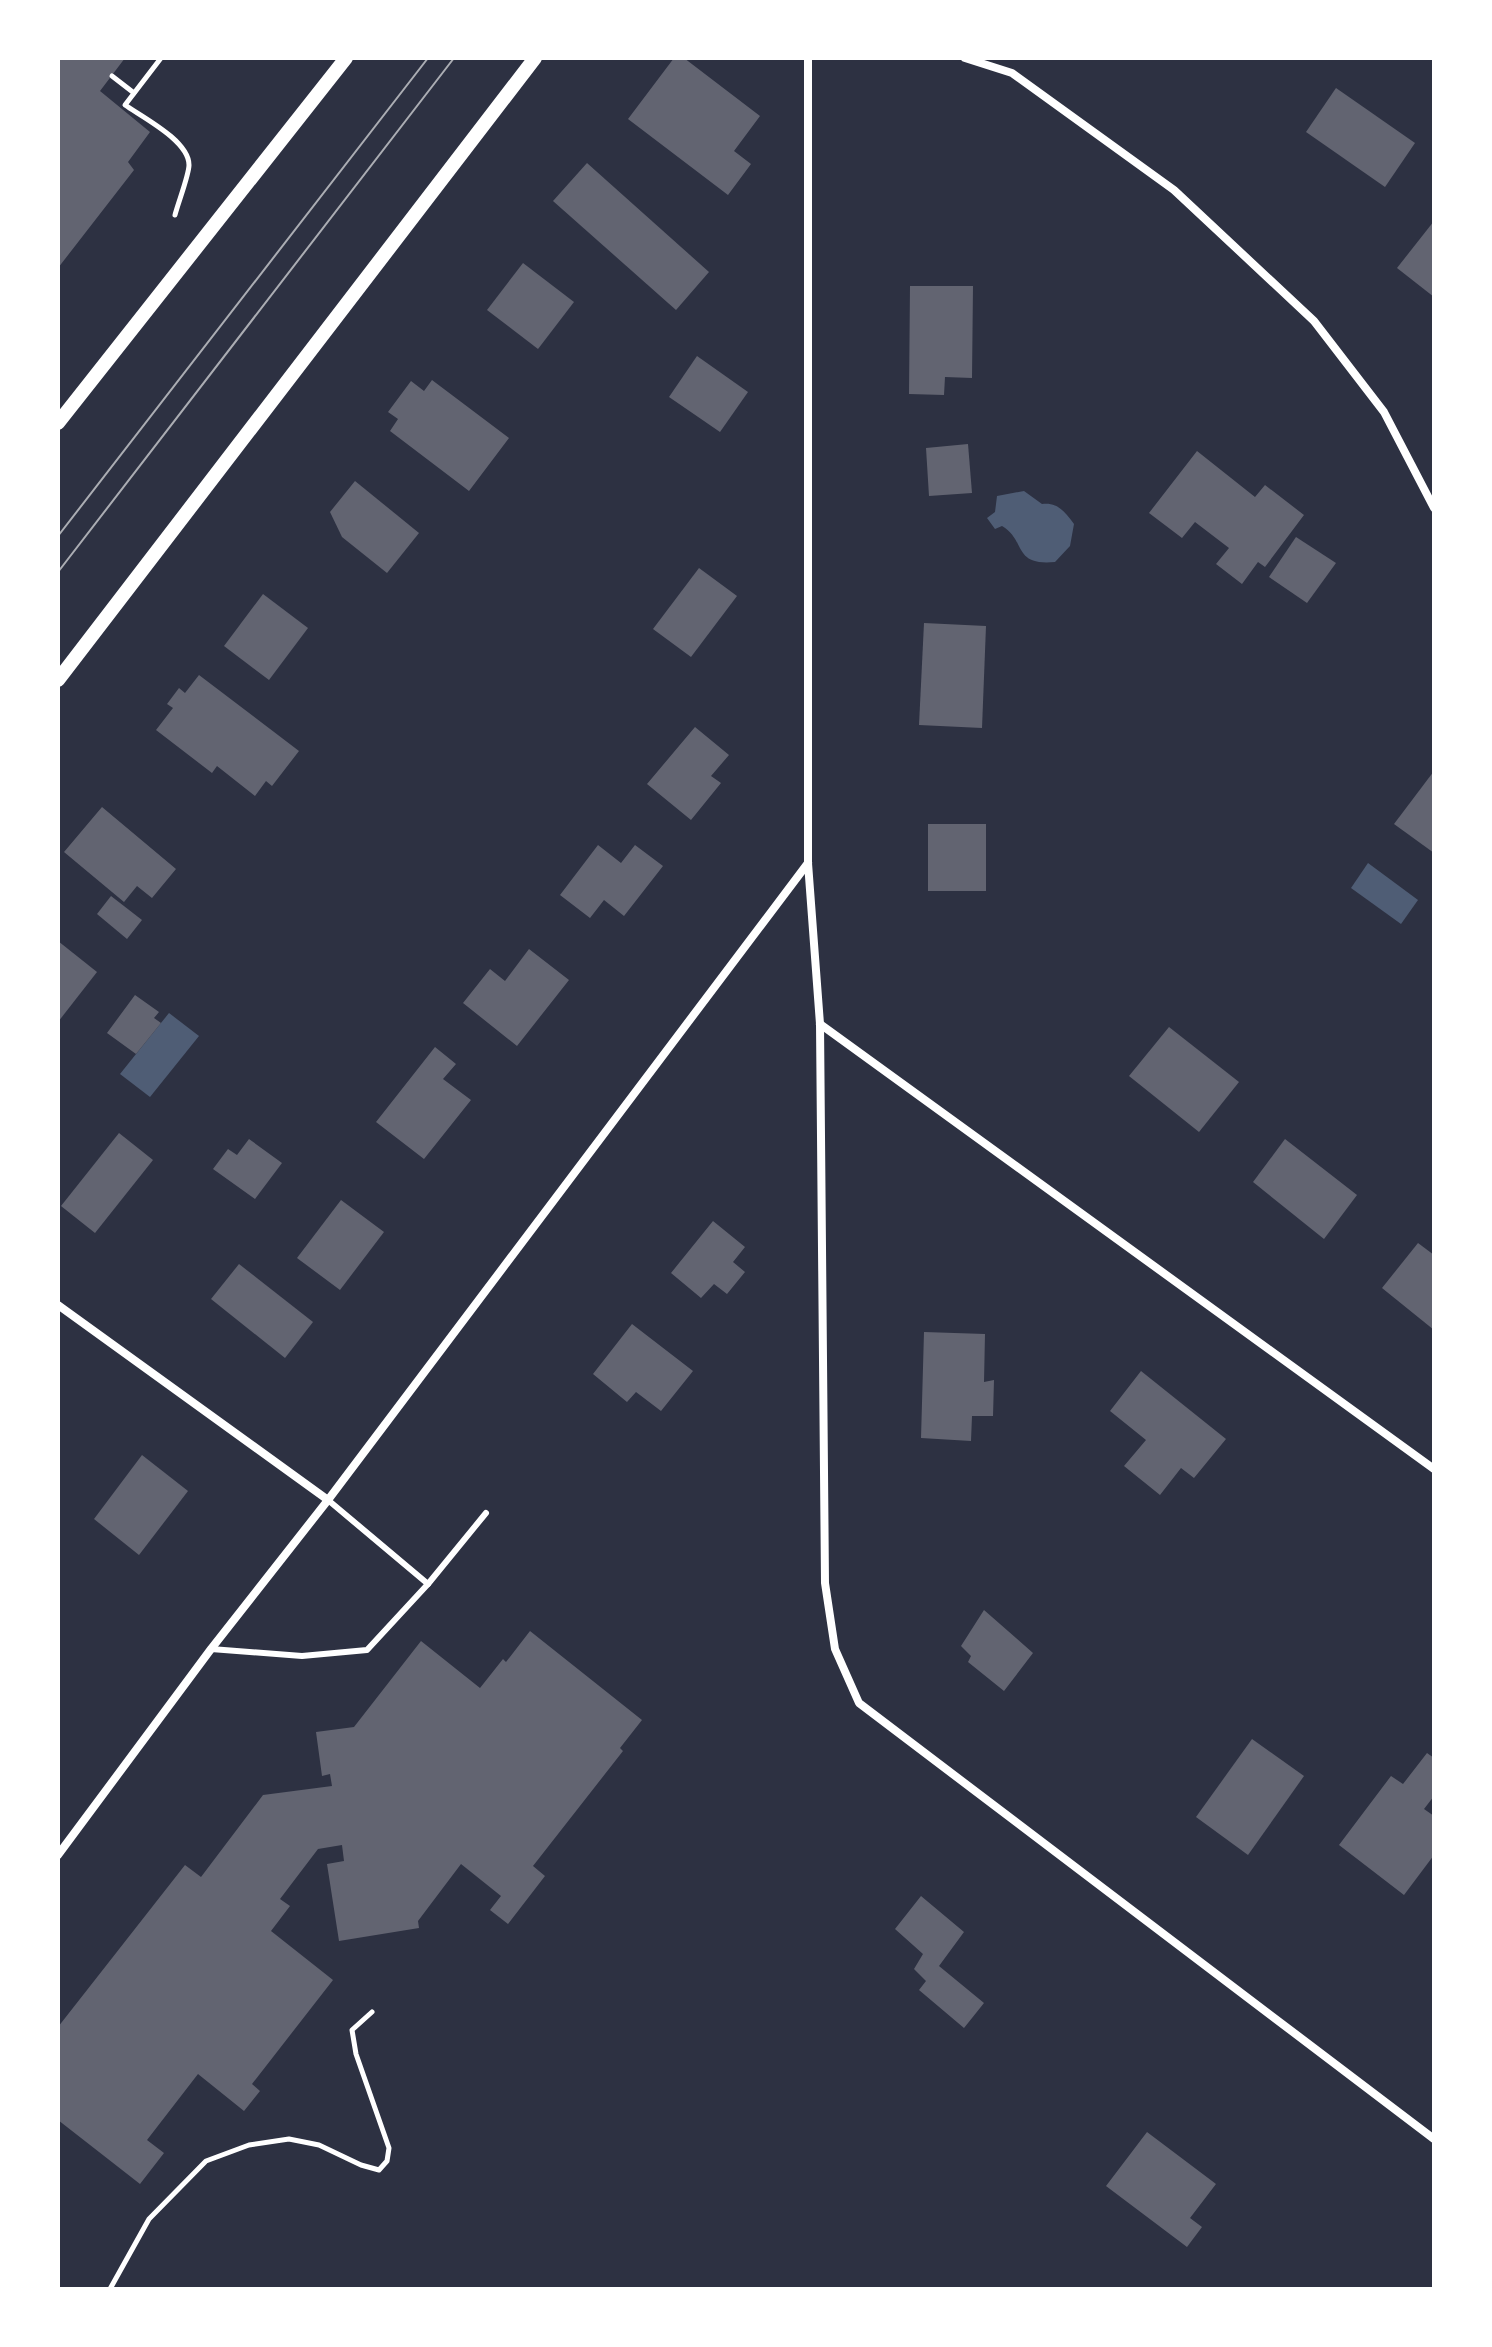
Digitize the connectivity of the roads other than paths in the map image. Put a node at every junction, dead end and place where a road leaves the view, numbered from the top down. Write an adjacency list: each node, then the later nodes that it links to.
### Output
1 (346, 58): 5 (street)
2 (535, 58): 7 (street)
3 (808, 58): 8 (street)
4 (965, 58): 6 (street)
5 (58, 423)
6 (1434, 508)
7 (58, 680)
8 (808, 863): 9 (street); 12 (street)
9 (820, 1024): 11 (street); 17 (street)
10 (58, 1305): 12 (street)
11 (1434, 1469)
12 (328, 1500): 14 (lane); 15 (street)
13 (486, 1513): 14 (lane)
14 (428, 1584): 15 (lane)
15 (211, 1649): 16 (street)
16 (58, 1855)
17 (1434, 2139)

